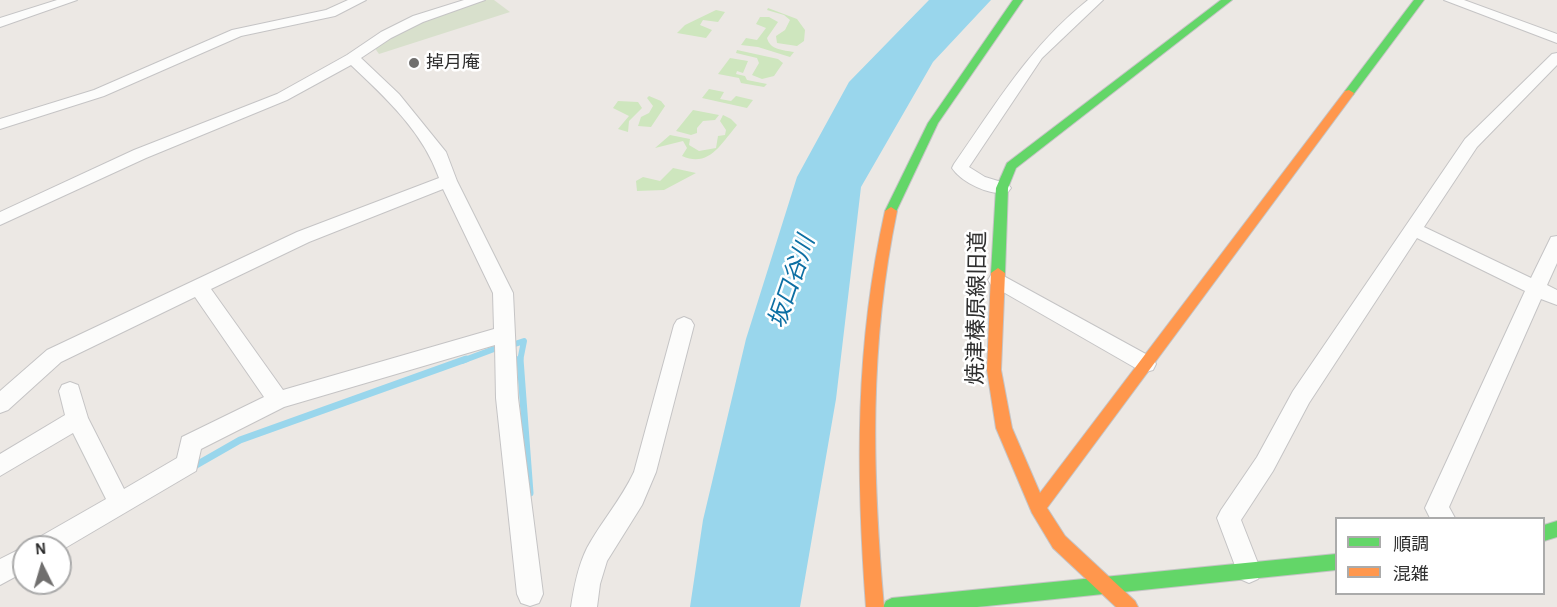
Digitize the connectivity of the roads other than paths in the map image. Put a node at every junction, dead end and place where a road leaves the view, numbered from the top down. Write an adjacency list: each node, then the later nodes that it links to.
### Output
1 (70, 0): 9 (street)
2 (359, 0): 13 (street)
3 (478, 0): 12 (street)
4 (1018, 0): 40 (street)
5 (1096, 0): 15 (street)
6 (1227, 0): 15 (street, 焼津榛原線旧道)
7 (1419, 0): 25 (street)
8 (1451, 0): 10 (street)
9 (0, 23)
10 (1557, 39)
11 (1557, 57): 17 (street)
12 (352, 58): 14 (street); 16 (street)
13 (0, 124)
14 (447, 181): 20 (street); 23 (street)
15 (1002, 188): 19 (street, 焼津榛原線旧道)
16 (0, 219)
17 (1413, 229): 21 (street); 36 (street)
18 (1557, 242): 21 (street)
19 (998, 280): 25 (street); 32 (street, 焼津榛原線旧道)
20 (199, 287): 27 (street); 28 (street)
21 (1538, 288): 22 (street); 33 (street)
22 (1557, 298)
23 (505, 334): 27 (street); 38 (street)
24 (682, 336): 39 (street)
25 (1146, 364): 32 (street)
26 (70, 391): 29 (street)
27 (278, 400): 31 (street)
28 (0, 404)
29 (77, 419): 30 (street); 31 (street)
30 (0, 466)
31 (120, 504): 34 (street)
32 (1038, 508): 37 (street, 焼津榛原線旧道)
33 (1442, 517)
34 (66, 535)
35 (1335, 562): 36 (street)
36 (1249, 571): 37 (street)
37 (1105, 585): 41 (street); 42 (street, 焼津榛原線旧道)
38 (530, 594)
39 (584, 607)
40 (875, 607)
41 (894, 607)
42 (1129, 607)

